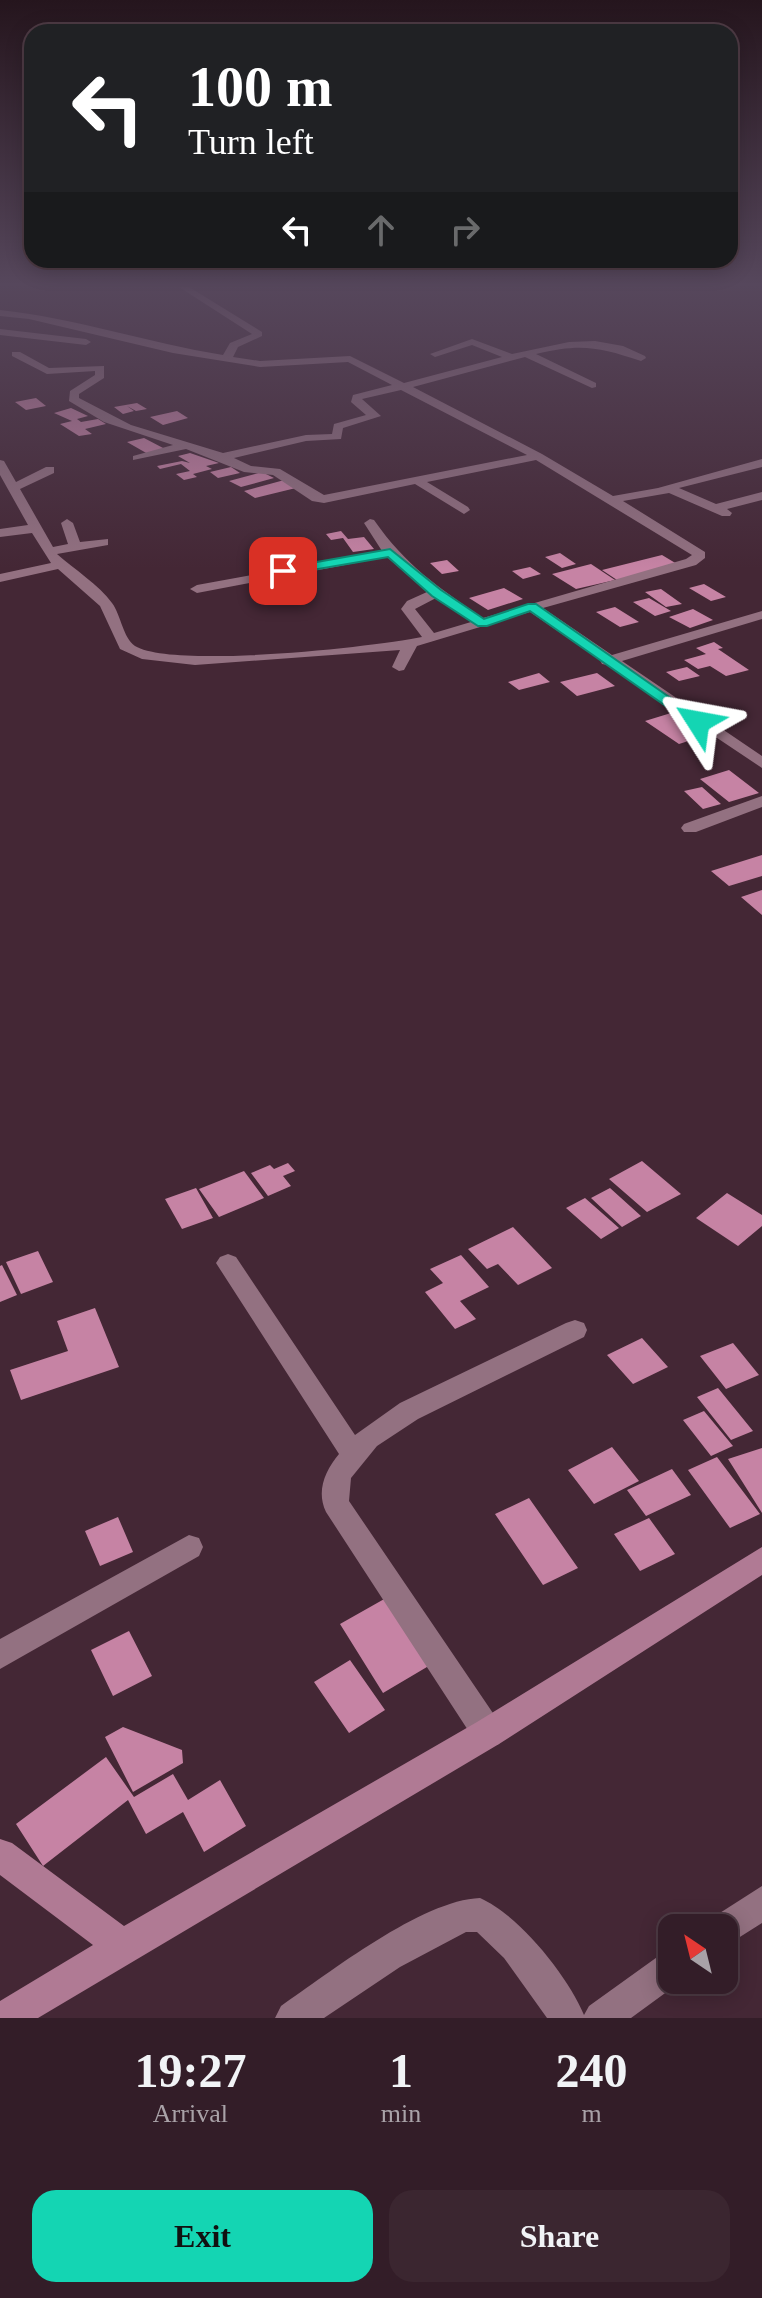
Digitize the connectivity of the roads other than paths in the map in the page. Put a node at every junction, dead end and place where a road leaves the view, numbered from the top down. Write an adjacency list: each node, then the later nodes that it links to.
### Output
1 (92, 381): 7 (street)
2 (392, 381): 6 (street)
3 (424, 381): 6 (street)
4 (584, 381): 5 (street)
5 (592, 385)
6 (403, 387): 8 (street); 9 (street)
7 (190, 444): 9 (street); 10 (street)
8 (538, 456): 14 (street); 18 (street)
9 (222, 457): 14 (street)
10 (137, 458)
11 (762, 463): 15 (street)
12 (0, 464): 16 (street)
13 (50, 470): 16 (street)
14 (419, 482): 20 (street)
15 (663, 489): 17 (street); 18 (street)
16 (17, 492): 19 (street); 23 (street)
17 (762, 496)
18 (610, 500): 33 (street)
19 (0, 502)
20 (464, 510)
21 (67, 523): 26 (street)
22 (370, 523): 28 (street)
23 (37, 528): 24 (street); 27 (street)
24 (0, 533)
25 (103, 542): 26 (street)
26 (75, 547): 27 (street)
27 (48, 552): 29 (street)
28 (390, 553): 31 (street); 32 (street)
29 (59, 565): 30 (street); 37 (street)
30 (0, 578)
31 (197, 589)
32 (436, 593): 35 (street); 36 (street)
33 (532, 607): 35 (street); 38 (street)
34 (762, 615): 38 (street)
35 (483, 624): 36 (street)
36 (431, 639): 37 (street)
37 (410, 645): 39 (street)
38 (607, 661): 40 (street)
39 (399, 667)
40 (762, 763)
41 (762, 801): 42 (street)
42 (690, 828)
43 (228, 1263): 45 (street)
44 (575, 1330): 45 (street)
45 (353, 1454): 49 (street)
46 (189, 1547): 48 (street)
47 (762, 1560): 49 (main road)
48 (0, 1655)
49 (488, 1733): 53 (main road)
50 (0, 1855): 53 (main road)
51 (762, 1903): 52 (street)
52 (738, 1920)
53 (123, 1946): 55 (main road)
54 (658, 1977): 58 (street)
55 (5, 2018)
56 (293, 2018): 57 (street)
57 (568, 2018)
58 (601, 2018)

